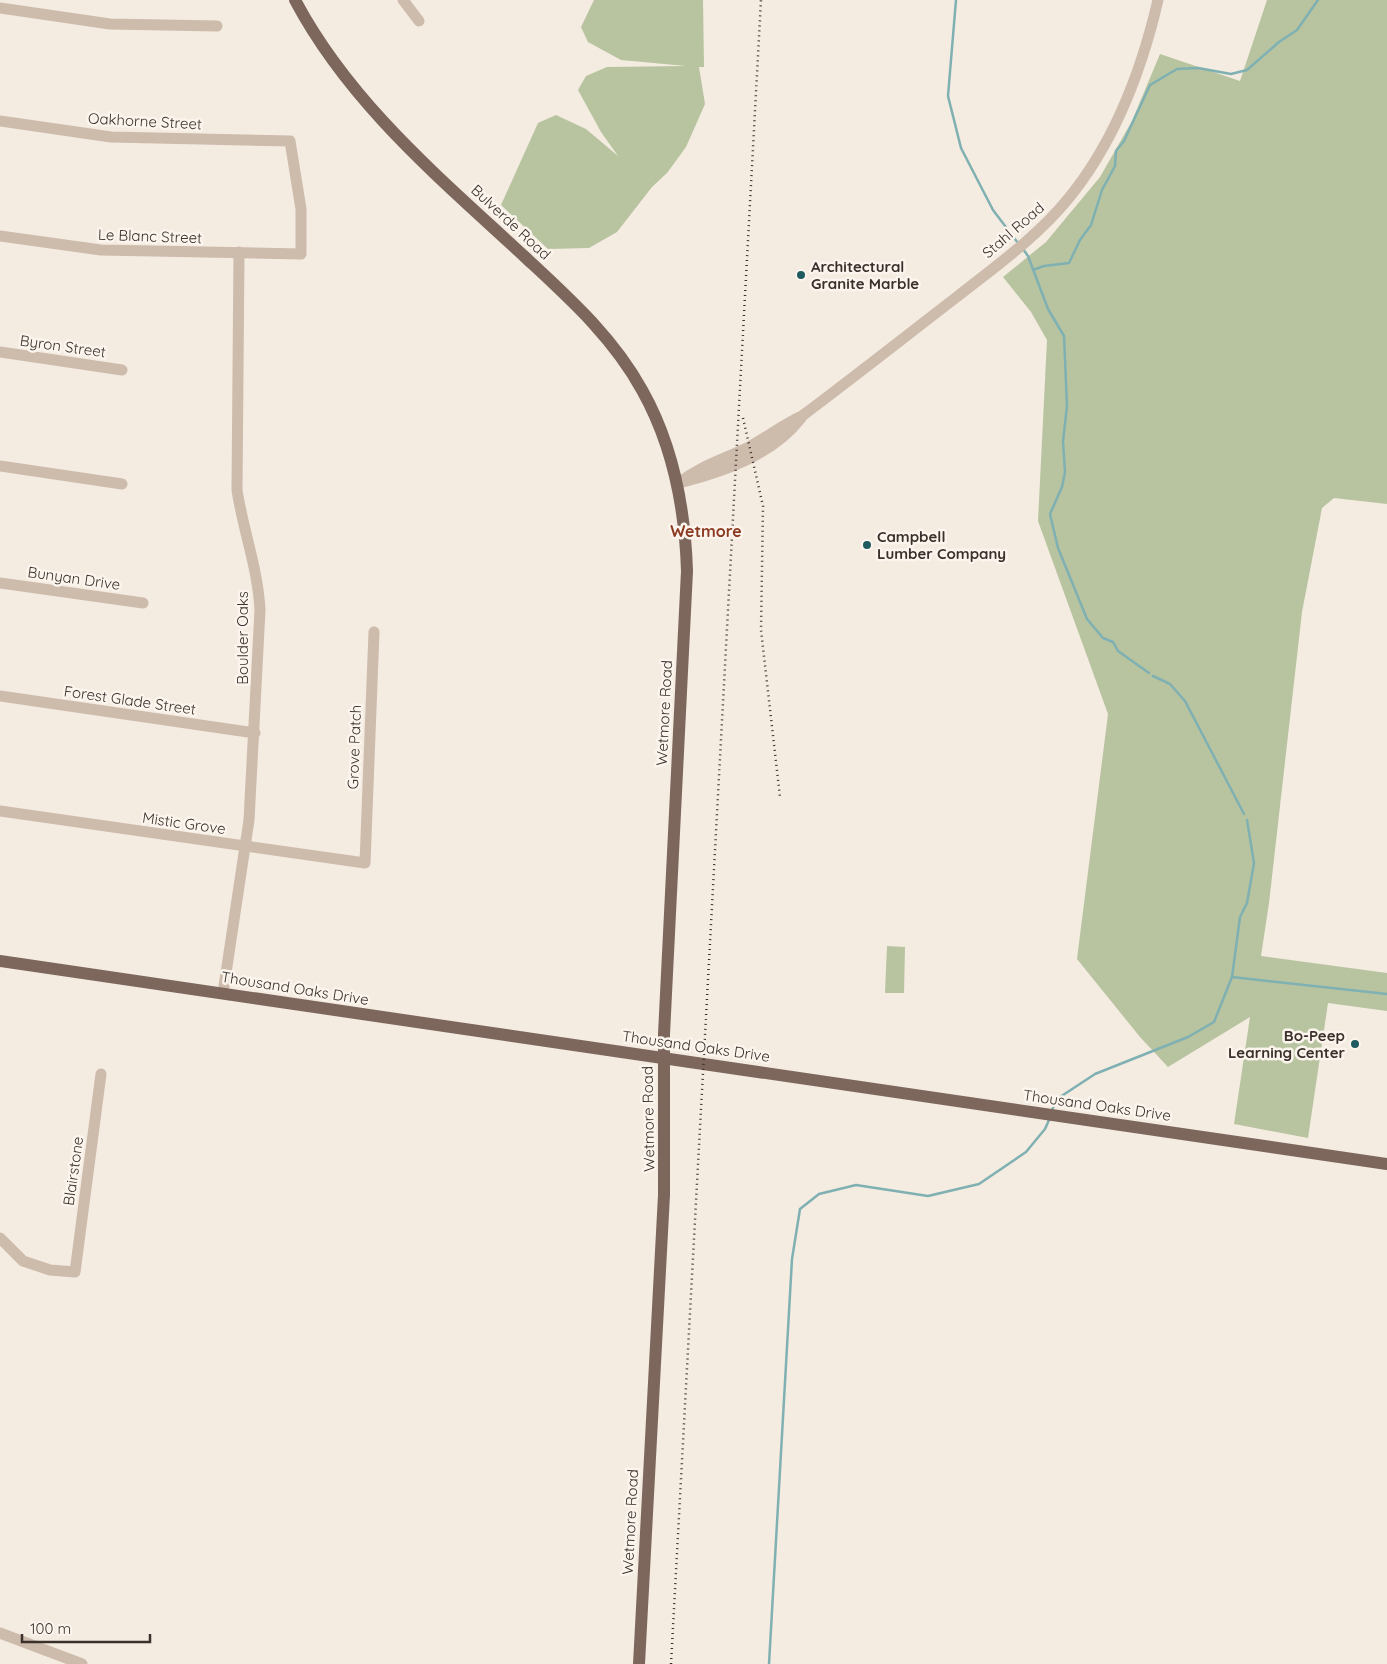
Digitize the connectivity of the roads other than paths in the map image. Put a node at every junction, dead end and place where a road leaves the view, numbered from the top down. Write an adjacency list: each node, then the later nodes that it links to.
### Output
1 (295, 0): 15 (main road, Bulverde Road)
2 (403, 0): 5 (street)
3 (1158, 0): 15 (street, Stahl Road)
4 (0, 8): 6 (street)
5 (419, 21)
6 (217, 26)
7 (0, 121): 10 (street, Oakhorne Street)
8 (0, 236): 9 (street, Le Blanc Street)
9 (239, 252): 10 (street, Le Blanc Street); 20 (street, Boulder Oaks)
10 (301, 254)
11 (0, 352): 12 (street, Byron Street)
12 (122, 370)
13 (0, 466): 14 (street)
14 (122, 484)
15 (677, 484): 26 (main road, Wetmore Road)
16 (0, 583): 17 (street, Bunyan Drive)
17 (143, 603)
18 (374, 632): 23 (street, Grove Patch)
19 (0, 696): 20 (street, Forest Glade Street)
20 (255, 733): 22 (street, Boulder Oaks)
21 (0, 811): 22 (street, Mistic Grove)
22 (246, 847): 23 (street, Mistic Grove); 25 (street, Boulder Oaks)
23 (365, 863)
24 (0, 961): 25 (main road, Thousand Oaks Drive)
25 (223, 993): 26 (main road, Thousand Oaks Drive)
26 (663, 1058): 28 (main road, Thousand Oaks Drive); 33 (main road, Wetmore Road)
27 (101, 1074): 29 (street, Blairstone)
28 (1387, 1164)
29 (0, 1238)
30 (0, 1633): 31 (street)
31 (58, 1659): 32 (street)
32 (82, 1664)
33 (639, 1664)

